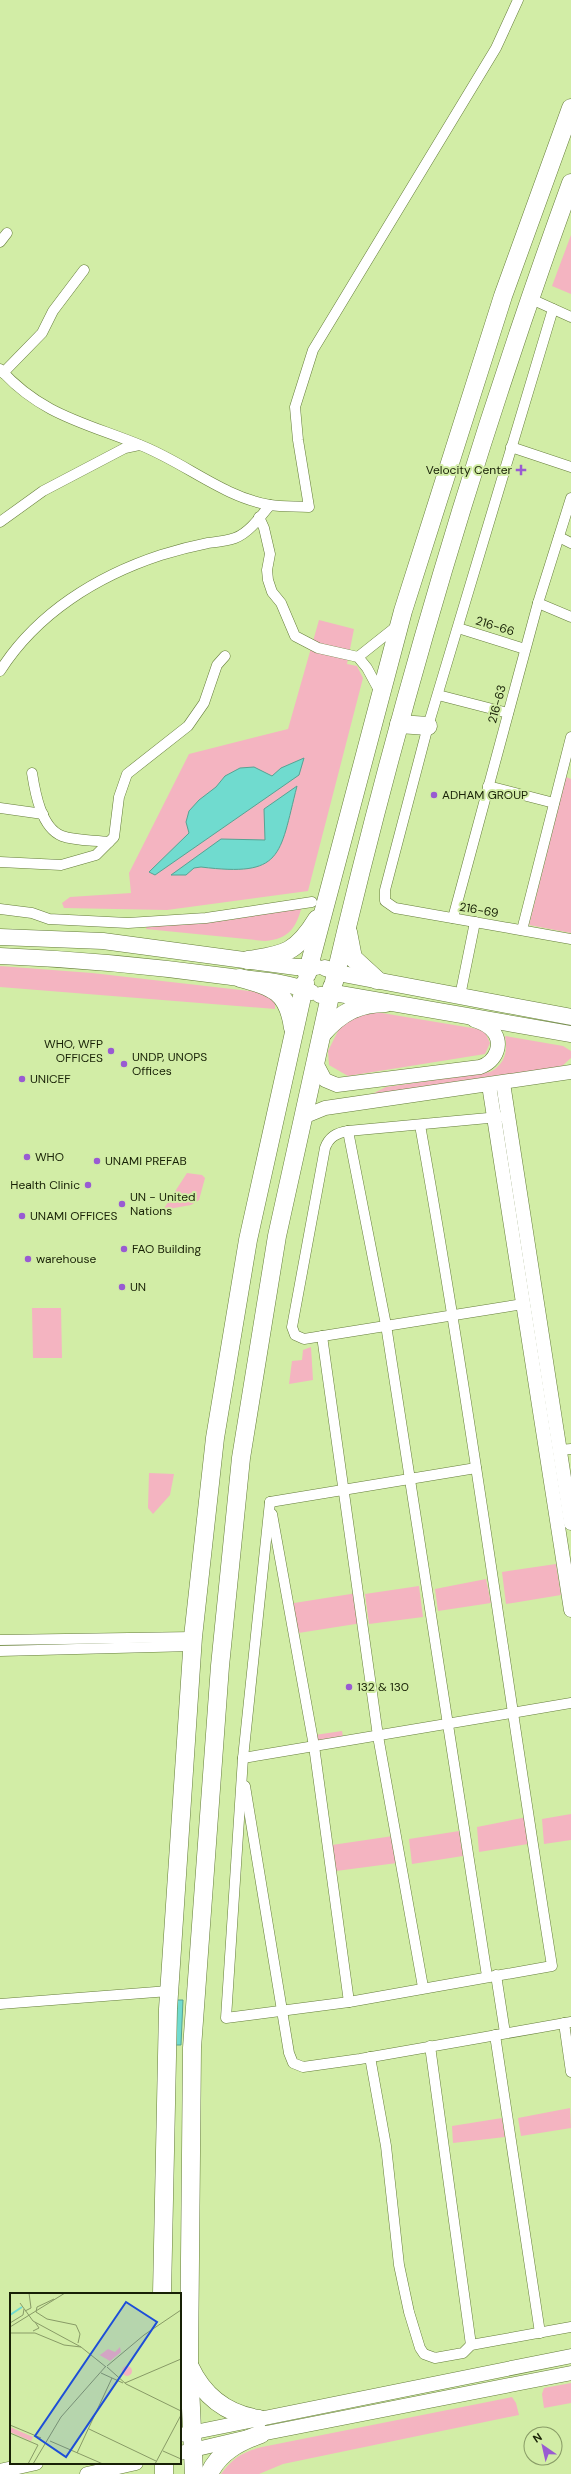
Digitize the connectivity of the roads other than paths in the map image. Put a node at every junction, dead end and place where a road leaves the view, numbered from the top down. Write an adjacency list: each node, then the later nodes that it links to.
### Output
1 (518, 0): 15 (street)
2 (571, 108): 22 (highway)
3 (571, 183): 7 (highway)
4 (7, 233): 5 (street)
5 (0, 242)
6 (84, 270): 10 (street)
7 (529, 298): 8 (street); 31 (highway)
8 (553, 309): 9 (street); 12 (street)
9 (571, 317)
10 (2, 371): 11 (street)
11 (140, 445): 15 (street); 17 (street)
12 (510, 447): 13 (street); 23 (street)
13 (571, 467)
14 (571, 498): 18 (street, 216-63)
15 (270, 505): 16 (street)
16 (259, 517): 26 (street); 27 (street)
17 (1, 519)
18 (559, 537): 19 (street); 20 (street, 216-63)
19 (571, 542)
20 (538, 603): 21 (street); 24 (street, 216-63)
21 (571, 617)
22 (400, 624): 26 (street); 28 (highway)
23 (458, 628): 24 (street, 216-66); 29 (street)
24 (526, 649): 30 (street, 216-63)
25 (225, 656): 40 (street)
26 (358, 657): 28 (street)
27 (0, 671)
28 (381, 694): 42 (highway)
29 (438, 694): 30 (street); 32 (street)
30 (508, 713): 36 (street, 216-63)
31 (399, 724): 32 (highway); 45 (highway)
32 (428, 726): 44 (street, 216-69)
33 (571, 737): 34 (street)
34 (567, 766): 37 (street)
35 (32, 773): 39 (street)
36 (488, 786): 37 (street); 44 (street, 216-63)
37 (554, 803): 47 (street)
38 (0, 808): 39 (street)
39 (43, 814): 40 (street)
40 (109, 842): 41 (street)
41 (0, 862)
42 (319, 902): 43 (street); 51 (highway); 54 (highway)
43 (0, 909)
44 (453, 918): 46 (street, 216-69)
45 (348, 922): 53 (highway); 54 (highway)
46 (475, 922): 47 (street, 216-69); 55 (street)
47 (522, 930): 49 (street, 216-69)
48 (0, 937): 51 (main road)
49 (571, 939)
50 (0, 956): 52 (main road)
51 (248, 960): 54 (main road)
52 (240, 978): 54 (main road); 62 (highway)
53 (372, 979): 54 (main road); 55 (main road); 56 (main road)
54 (319, 981): 56 (main road); 60 (highway); 62 (highway)
55 (460, 996): 58 (main road)
56 (363, 998): 57 (main road)
57 (386, 1003): 59 (main road); 60 (highway)
58 (571, 1017)
59 (468, 1018): 61 (main road); 65 (street)
60 (321, 1034): 63 (highway)
61 (571, 1034)
62 (293, 1037): 88 (highway)
63 (315, 1061): 65 (street); 70 (highway)
64 (571, 1072): 66 (street)
65 (382, 1080): 68 (street)
66 (504, 1083): 67 (street); 69 (street)
67 (488, 1085): 68 (street); 71 (street)
68 (366, 1101): 70 (street)
69 (508, 1116): 71 (street); 78 (street)
70 (303, 1117): 113 (highway)
71 (494, 1118): 72 (street); 74 (street)
72 (420, 1125): 73 (street); 75 (street)
73 (348, 1131): 76 (street); 77 (street)
74 (523, 1304): 75 (street); 78 (street)
75 (454, 1314): 76 (street); 80 (street)
76 (386, 1325): 77 (street); 81 (street)
77 (322, 1336): 82 (street)
78 (550, 1428): 79 (street); 84 (street)
79 (566, 1456): 84 (street)
80 (476, 1468): 81 (street); 91 (street)
81 (410, 1480): 82 (street); 92 (street)
82 (343, 1490): 83 (street); 93 (street)
83 (270, 1502): 94 (street); 95 (street)
84 (562, 1503): 85 (street); 86 (street)
85 (571, 1523)
86 (571, 1610)
87 (0, 1640): 88 (street)
88 (193, 1642): 89 (street); 99 (highway)
89 (0, 1650)
90 (571, 1703): 91 (street)
91 (512, 1713): 92 (street); 97 (street)
92 (448, 1723): 93 (street); 97 (street)
93 (378, 1736): 94 (street); 98 (street)
94 (314, 1746): 95 (street); 100 (street)
95 (243, 1758): 96 (street)
96 (242, 1769): 102 (street); 102 (street)
97 (492, 1975): 98 (street); 104 (street)
98 (423, 1987): 100 (street)
99 (169, 1991): 101 (street); 108 (highway)
100 (349, 2002): 102 (street)
101 (0, 2004)
102 (282, 2011): 106 (street)
103 (567, 2022): 104 (street); 107 (street)
104 (500, 2034): 105 (street); 110 (street)
105 (430, 2046): 106 (street); 111 (street)
106 (370, 2057): 111 (street)
107 (571, 2072)
108 (162, 2293)
109 (571, 2326): 110 (street)
110 (540, 2334): 111 (street)
111 (471, 2345)
112 (571, 2356): 115 (street)
113 (189, 2364): 115 (highway); 116 (highway)
114 (571, 2373): 115 (street)
115 (260, 2427): 116 (street); 117 (street); 123 (highway)
116 (186, 2434): 117 (highway)
117 (186, 2452): 122 (highway)
118 (32, 2464): 120 (street)
119 (132, 2464): 121 (street)
120 (0, 2471)
121 (87, 2474)
122 (194, 2474)
123 (209, 2474)

